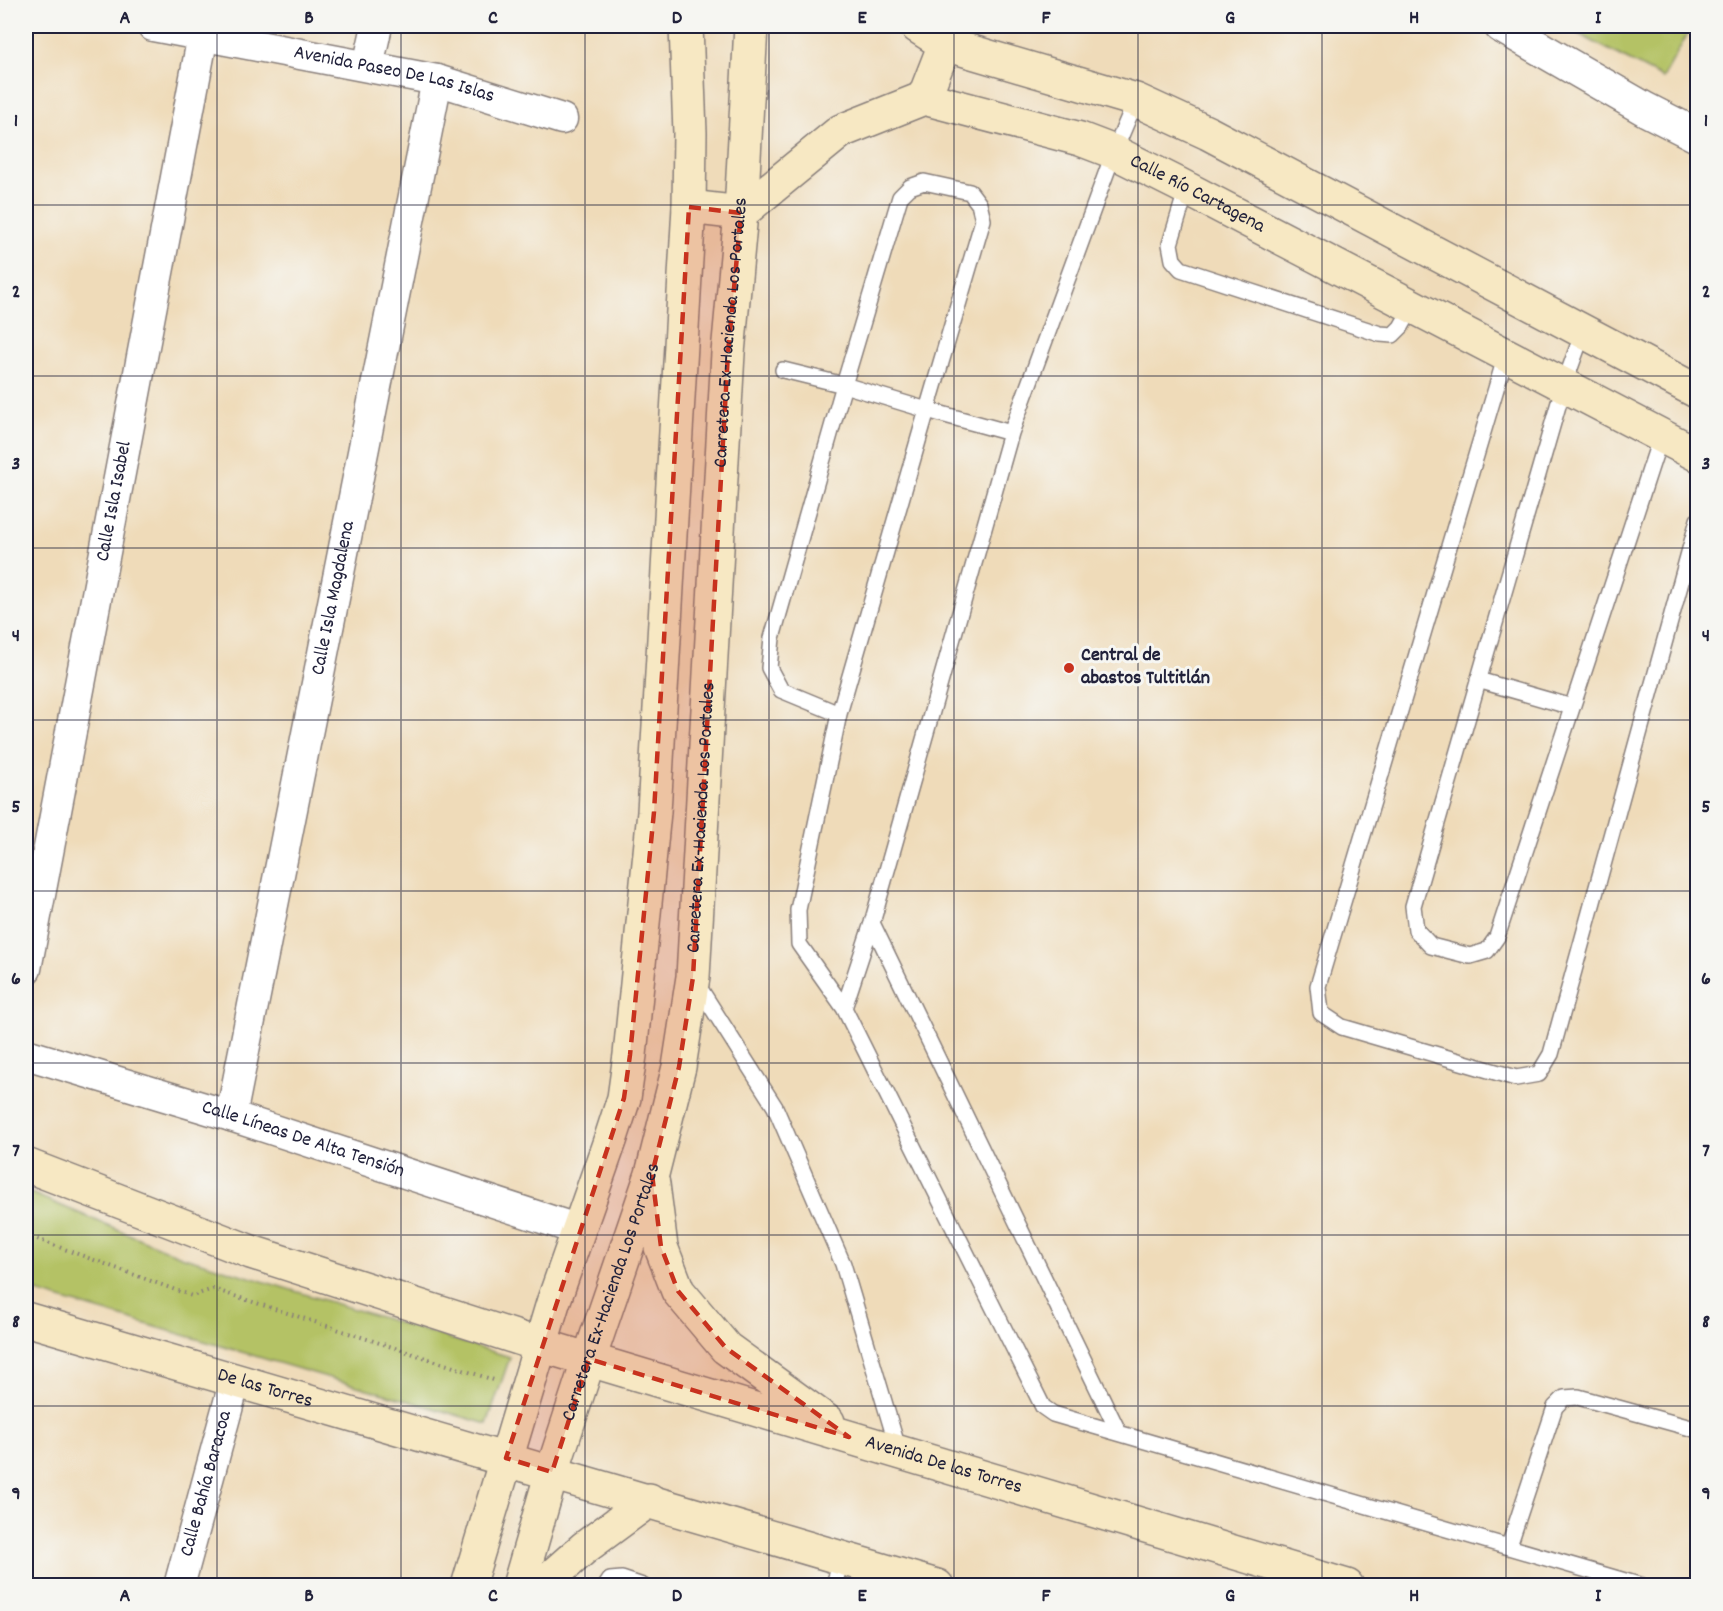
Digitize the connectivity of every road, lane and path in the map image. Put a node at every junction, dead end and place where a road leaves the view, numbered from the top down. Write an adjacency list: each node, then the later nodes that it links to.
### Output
1 (153, 26): 7 (street, Avenida Paseo De Las Islas)
2 (377, 26): 9 (street)
3 (686, 26): 17 (main road)
4 (752, 26): 18 (main road, Carretera Ex-Hacienda Los Portales)
5 (917, 26): 8 (main road)
6 (1501, 26): 14 (street)
7 (203, 35): 9 (street, Avenida Paseo De Las Islas); 37 (street, Calle Isla Isabel)
8 (945, 44): 11 (main road); 12 (main road)
9 (368, 66): 10 (street, Avenida Paseo De Las Islas)
10 (437, 80): 13 (street, Avenida Paseo De Las Islas); 41 (street, Calle Isla Magdalena)
11 (924, 98): 15 (main road, Calle Río Cartagena); 18 (main road)
12 (1136, 100): 15 (lane); 20 (main road)
13 (562, 119)
14 (1698, 136)
15 (1114, 152): 16 (main road, Calle Río Cartagena); 27 (lane)
16 (1187, 188): 19 (main road, Calle Río Cartagena); 19 (lane)
17 (688, 207): 18 (main road); 34 (main road)
18 (741, 213): 35 (main road, Carretera Ex-Hacienda Los Portales)
19 (1413, 306): 21 (main road, Calle Río Cartagena)
20 (1583, 332): 24 (lane); 25 (main road)
21 (1506, 355): 24 (main road, Calle Río Cartagena); 30 (lane)
22 (783, 370): 23 (lane)
23 (844, 385): 26 (lane); 26 (lane); 33 (lane)
24 (1564, 385): 28 (main road, Calle Río Cartagena); 31 (lane)
25 (1698, 392)
26 (927, 410): 27 (lane); 33 (lane)
27 (1011, 433): 36 (lane)
28 (1661, 436): 29 (main road, Calle Río Cartagena); 32 (lane)
29 (1698, 455)
30 (1698, 520)
31 (1479, 680): 32 (lane); 32 (lane)
32 (1572, 707)
33 (839, 714): 39 (lane)
34 (654, 812): 35 (main road); 44 (main road)
35 (702, 817): 38 (main road, Carretera Ex-Hacienda Los Portales)
36 (872, 923): 39 (lane); 52 (lane)
37 (26, 969)
38 (693, 977): 43 (main road, Carretera Ex-Hacienda Los Portales); 54 (lane)
39 (844, 1008): 52 (lane)
40 (26, 1054): 41 (street, Calle Líneas De Alta Tensión)
41 (231, 1116): 44 (street, Calle Líneas De Alta Tensión)
42 (26, 1165): 47 (main road)
43 (652, 1174): 48 (main road, Carretera Ex-Hacienda Los Portales); 53 (main road)
44 (579, 1230): 47 (main road)
45 (26, 1235): 50 (path)
46 (26, 1319): 49 (main road, De las Torres)
47 (540, 1345): 48 (main road, Avenida De las Torres); 50 (main road)
48 (589, 1359): 53 (main road, Avenida De las Torres); 56 (main road, Carretera Ex-Hacienda Los Portales)
49 (235, 1380): 55 (main road, De las Torres); 60 (street, Calle Bahía Baracoa)
50 (526, 1390): 55 (main road)
51 (1698, 1430): 58 (lane)
52 (1118, 1431): 58 (lane)
53 (849, 1437): 54 (main road, Avenida De las Torres)
54 (899, 1452): 67 (main road, Avenida De las Torres)
55 (506, 1458): 56 (main road); 61 (main road)
56 (552, 1472): 57 (main road); 62 (main road, Carretera Ex-Hacienda Los Portales)
57 (649, 1500): 59 (main road); 63 (main road)
58 (1509, 1546): 68 (lane)
59 (838, 1572): 66 (main road)
60 (179, 1586)
61 (468, 1586)
62 (519, 1586)
63 (541, 1586)
64 (606, 1586): 65 (lane)
65 (643, 1586)
66 (937, 1586)
67 (1347, 1586)
68 (1642, 1586)

